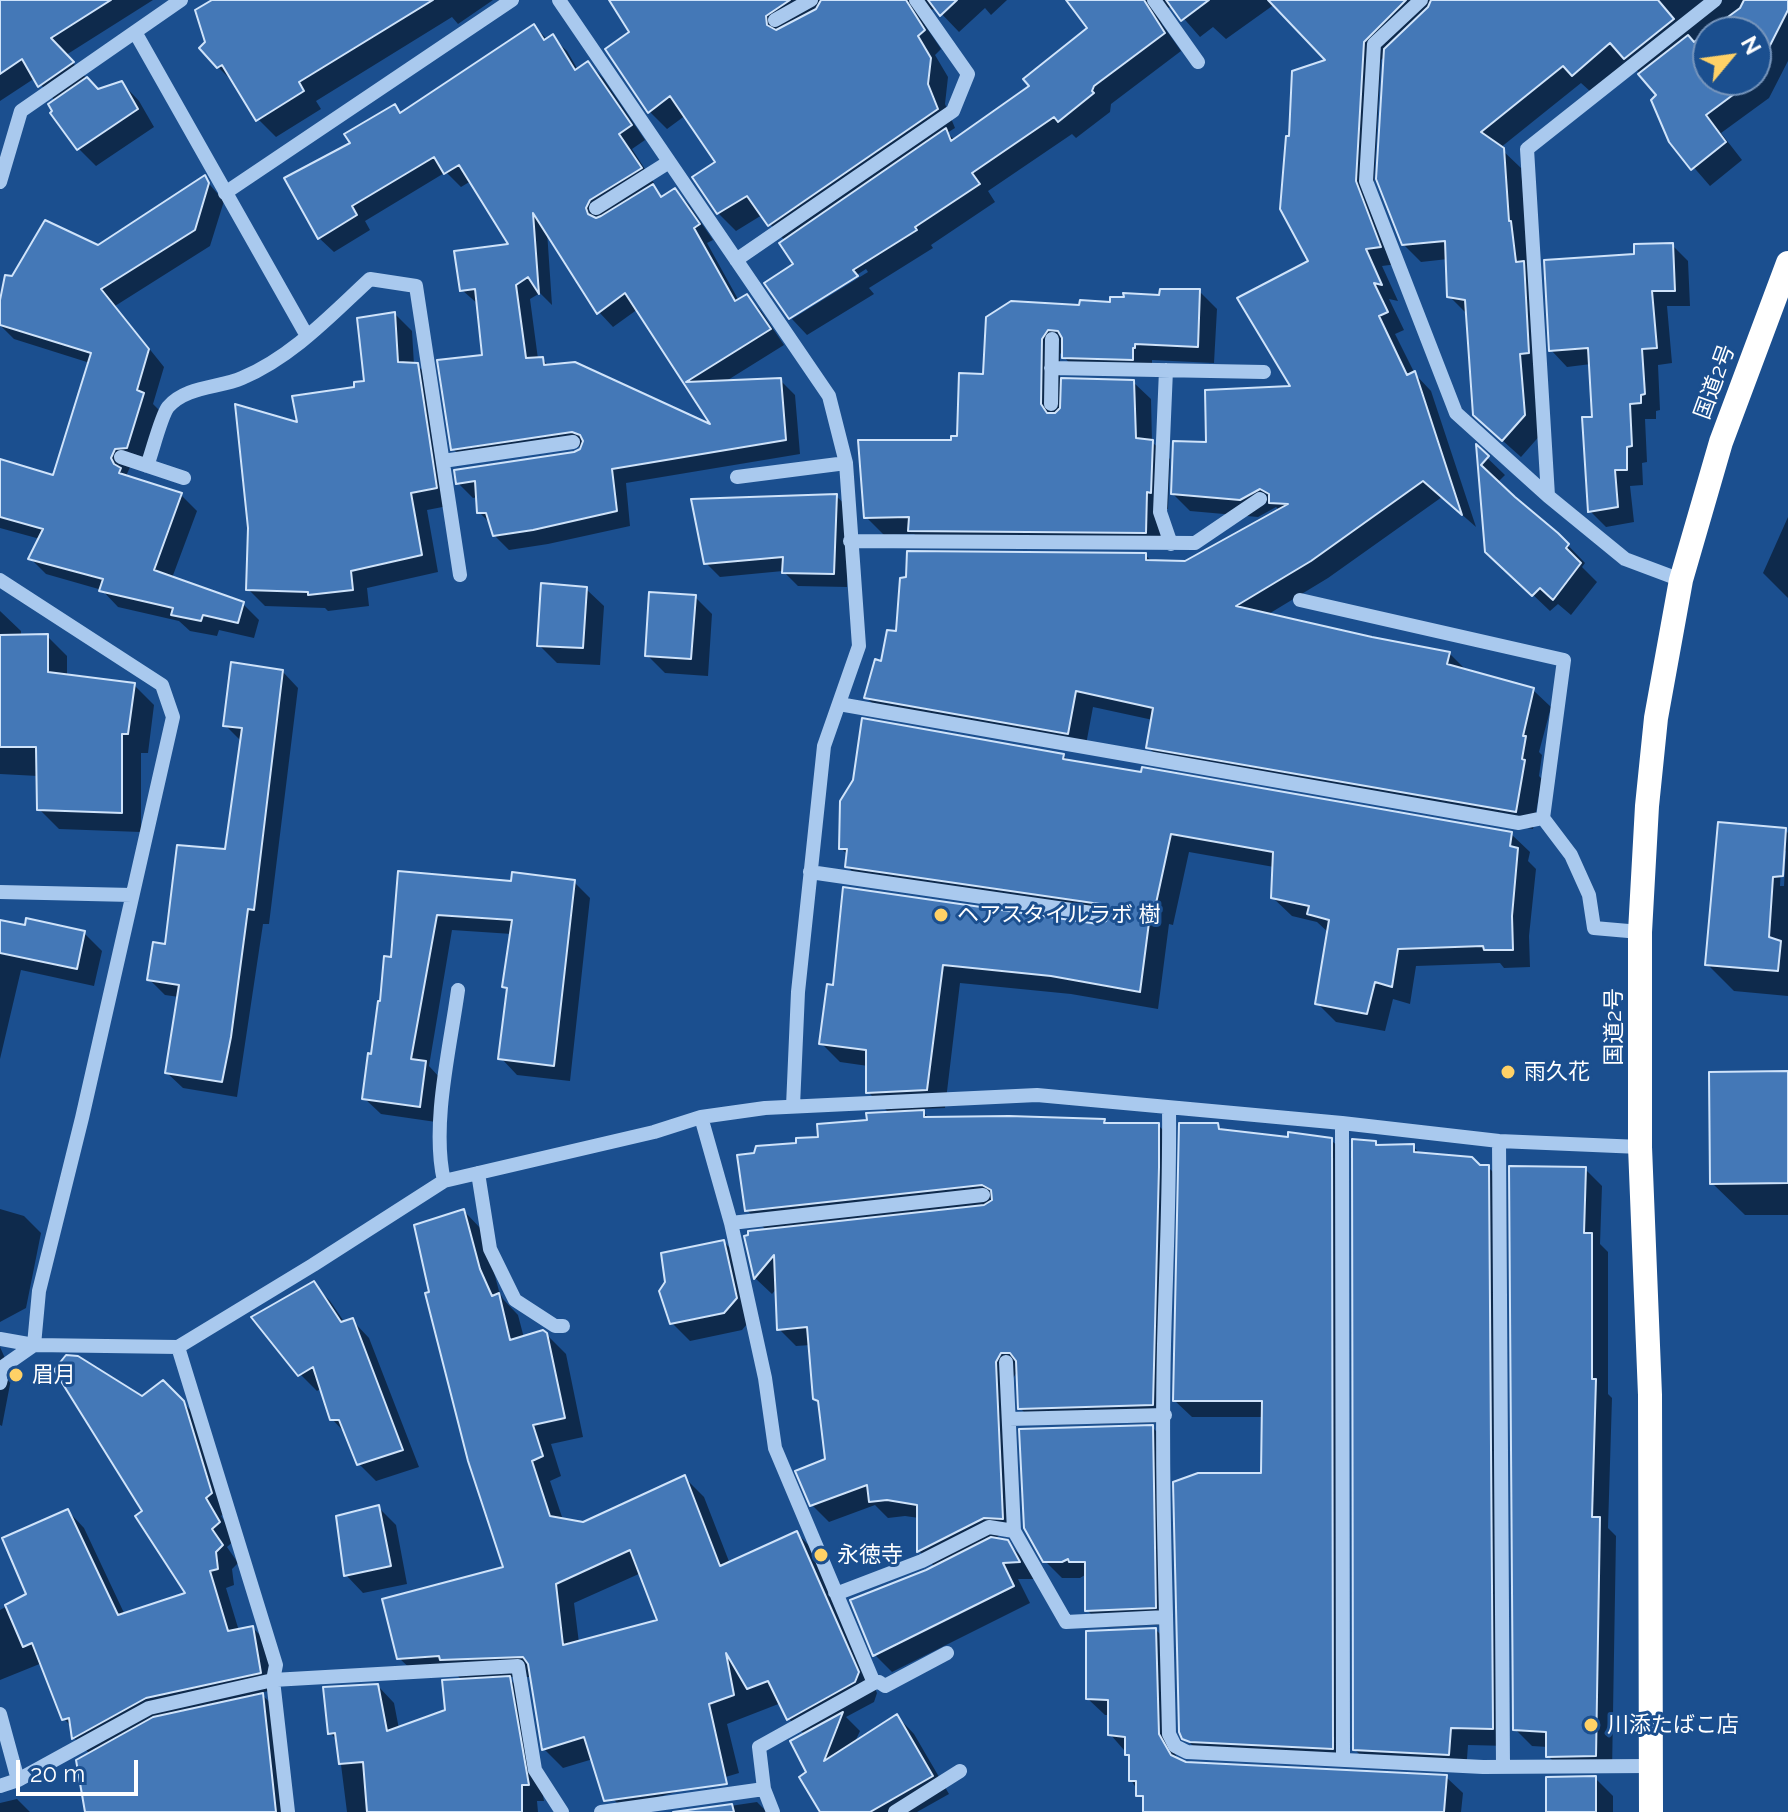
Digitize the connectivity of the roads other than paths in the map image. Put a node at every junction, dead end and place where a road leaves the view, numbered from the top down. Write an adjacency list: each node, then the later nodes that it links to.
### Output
1 (181, 0): 10 (street)
2 (512, 0): 14 (street)
3 (559, 0): 12 (street)
4 (811, 0): 9 (street)
5 (916, 0): 16 (street)
6 (1154, 0): 11 (street)
7 (1421, 0): 31 (street)
8 (1715, 0): 31 (street)
9 (775, 20)
10 (135, 32): 13 (street); 14 (street)
11 (1198, 62)
12 (669, 162): 15 (street); 16 (street)
13 (0, 182)
14 (225, 193): 18 (street)
15 (596, 208)
16 (736, 260): 27 (street)
17 (1788, 263): 37 (highway, 国道2号)
18 (307, 336): 26 (street); 28 (street)
19 (1052, 339): 20 (street)
20 (1051, 368): 21 (street); 23 (street)
21 (1166, 370): 22 (street); 34 (street)
22 (1264, 372)
23 (1051, 404)
24 (573, 442): 26 (street)
25 (121, 457): 28 (street)
26 (443, 461): 35 (street)
27 (846, 463): 29 (street); 33 (street)
28 (147, 466): 30 (street)
29 (737, 477)
30 (184, 478)
31 (1548, 496): 37 (street)
32 (1260, 499): 34 (street)
33 (850, 541): 34 (street); 39 (street)
34 (1171, 544)
35 (460, 575)
36 (0, 580): 43 (street)
37 (1681, 580): 45 (highway, 国道2号)
38 (1300, 600): 40 (street)
39 (839, 704): 40 (street); 41 (street)
40 (1543, 818): 45 (street)
41 (810, 872): 44 (street); 47 (street)
42 (0, 892): 43 (street)
43 (132, 895): 59 (street)
44 (1099, 914)
45 (1640, 932): 52 (highway, 国道2号)
46 (458, 990): 54 (street)
47 (793, 1106): 48 (street); 49 (street)
48 (1169, 1108): 50 (street); 63 (street)
49 (701, 1117): 53 (street); 56 (street)
50 (1342, 1123): 51 (street); 72 (street)
51 (1499, 1141): 52 (street); 73 (street)
52 (1640, 1147): 74 (highway, 国道2号)
53 (478, 1173): 54 (street); 57 (street)
54 (444, 1181): 60 (street)
55 (983, 1195): 56 (street)
56 (731, 1223): 66 (street)
57 (563, 1326)
58 (0, 1339): 59 (street)
59 (34, 1345): 60 (street); 62 (street)
60 (178, 1347): 69 (street)
61 (1006, 1362): 64 (street)
62 (0, 1383)
63 (1165, 1415): 64 (street); 67 (street)
64 (1009, 1419): 65 (street)
65 (1014, 1531): 66 (street); 67 (street)
66 (835, 1592): 70 (street)
67 (1166, 1617): 72 (street)
68 (947, 1653): 70 (street)
69 (273, 1680): 76 (street); 79 (street); 80 (street)
70 (874, 1683): 78 (street)
71 (0, 1714): 76 (street)
72 (1343, 1759): 73 (street)
73 (1503, 1766): 74 (street)
74 (1649, 1766): 84 (highway, 国道2号)
75 (960, 1771): 83 (street)
76 (18, 1780): 77 (street)
77 (0, 1786)
78 (764, 1789): 81 (street); 82 (street)
79 (288, 1812)
80 (562, 1812)
81 (601, 1812)
82 (773, 1812)
83 (895, 1812)
84 (1651, 1812)

